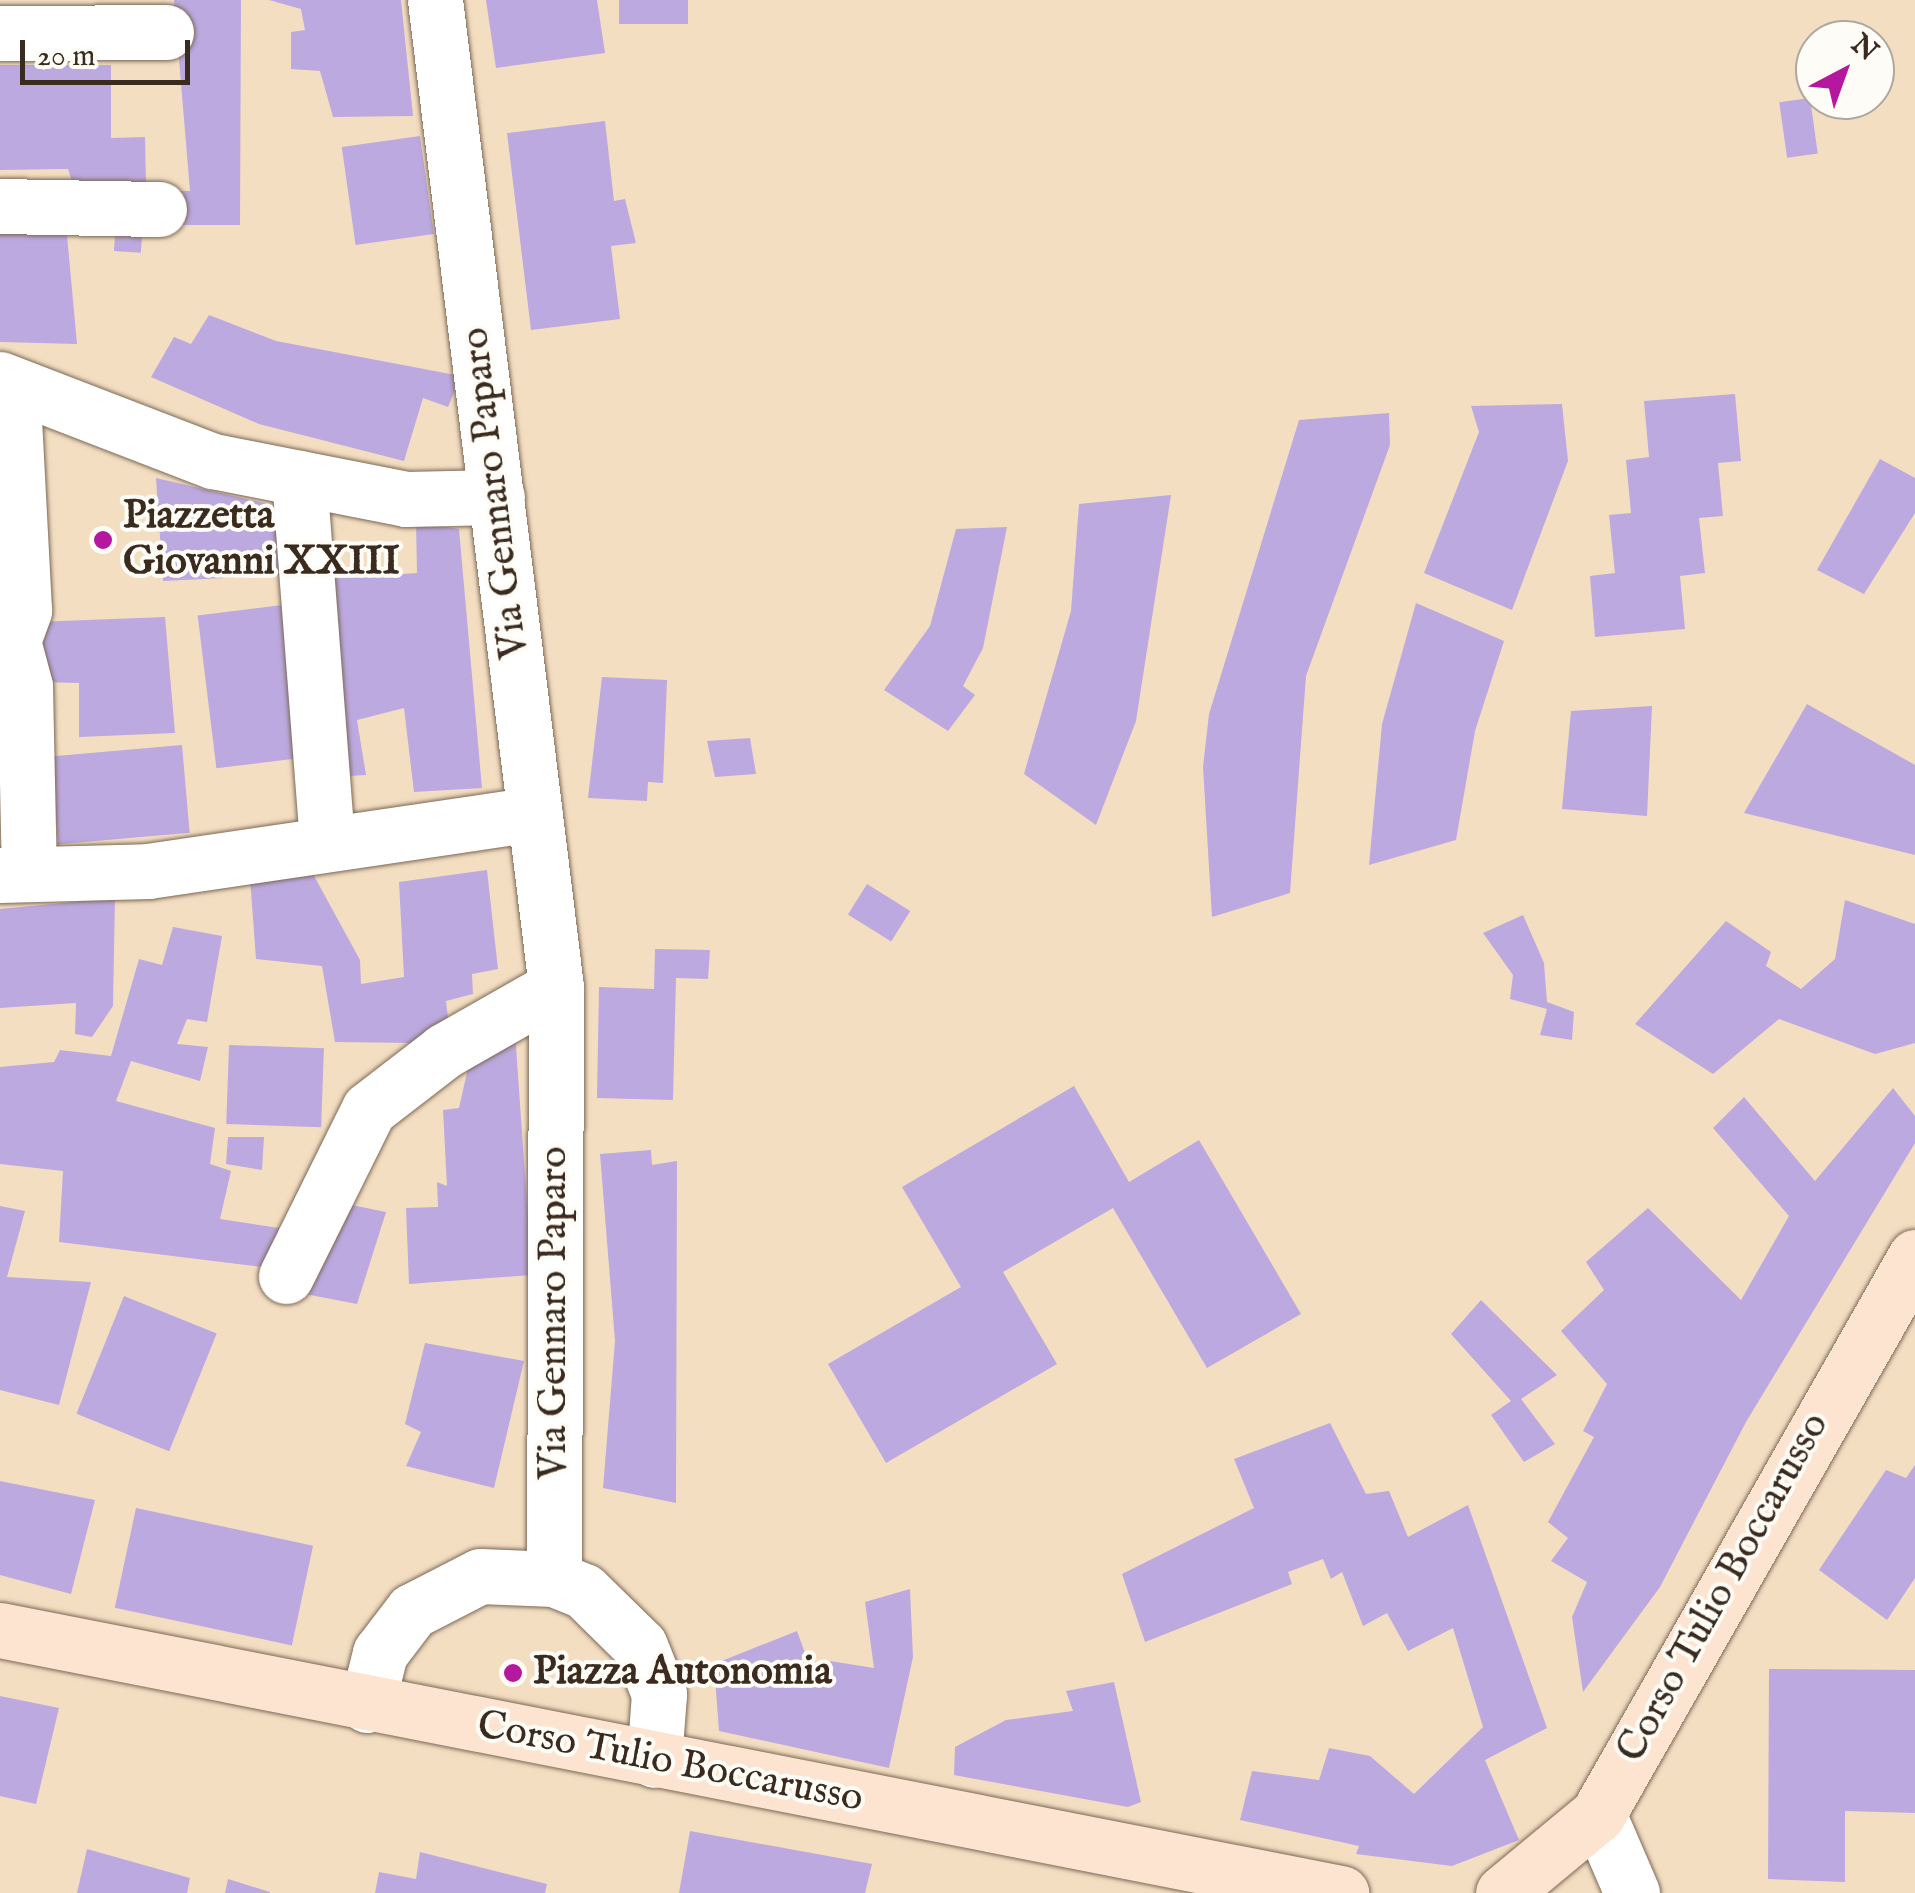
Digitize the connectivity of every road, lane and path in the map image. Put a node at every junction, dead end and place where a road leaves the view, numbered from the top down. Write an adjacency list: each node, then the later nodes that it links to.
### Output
1 (435, 0): 8 (street, Via Gennaro Paparo)
2 (166, 32): 3 (street)
3 (0, 33)
4 (0, 206): 5 (street)
5 (158, 209)
6 (6, 381): 7 (street); 9 (street)
7 (299, 478): 8 (street); 11 (street)
8 (497, 497): 10 (street, Via Gennaro Paparo)
9 (7, 643): 12 (street)
10 (535, 814): 11 (street); 13 (street, Via Gennaro Paparo)
11 (327, 841): 12 (street)
12 (14, 875)
13 (556, 987): 15 (street); 16 (street, Via Gennaro Paparo)
14 (1915, 1257): 20 (street, Corso Tulio Boccarusso)
15 (286, 1276)
16 (554, 1579): 18 (street); 19 (street)
17 (0, 1630): 18 (street, Corso Tulio Boccarusso)
18 (367, 1705): 19 (street, Corso Tulio Boccarusso)
19 (654, 1760): 21 (street, Corso Tulio Boccarusso)
20 (1598, 1814): 22 (street, Corso Tulio Boccarusso); 23 (street)
21 (1341, 1893)
22 (1504, 1893)
23 (1632, 1893)

